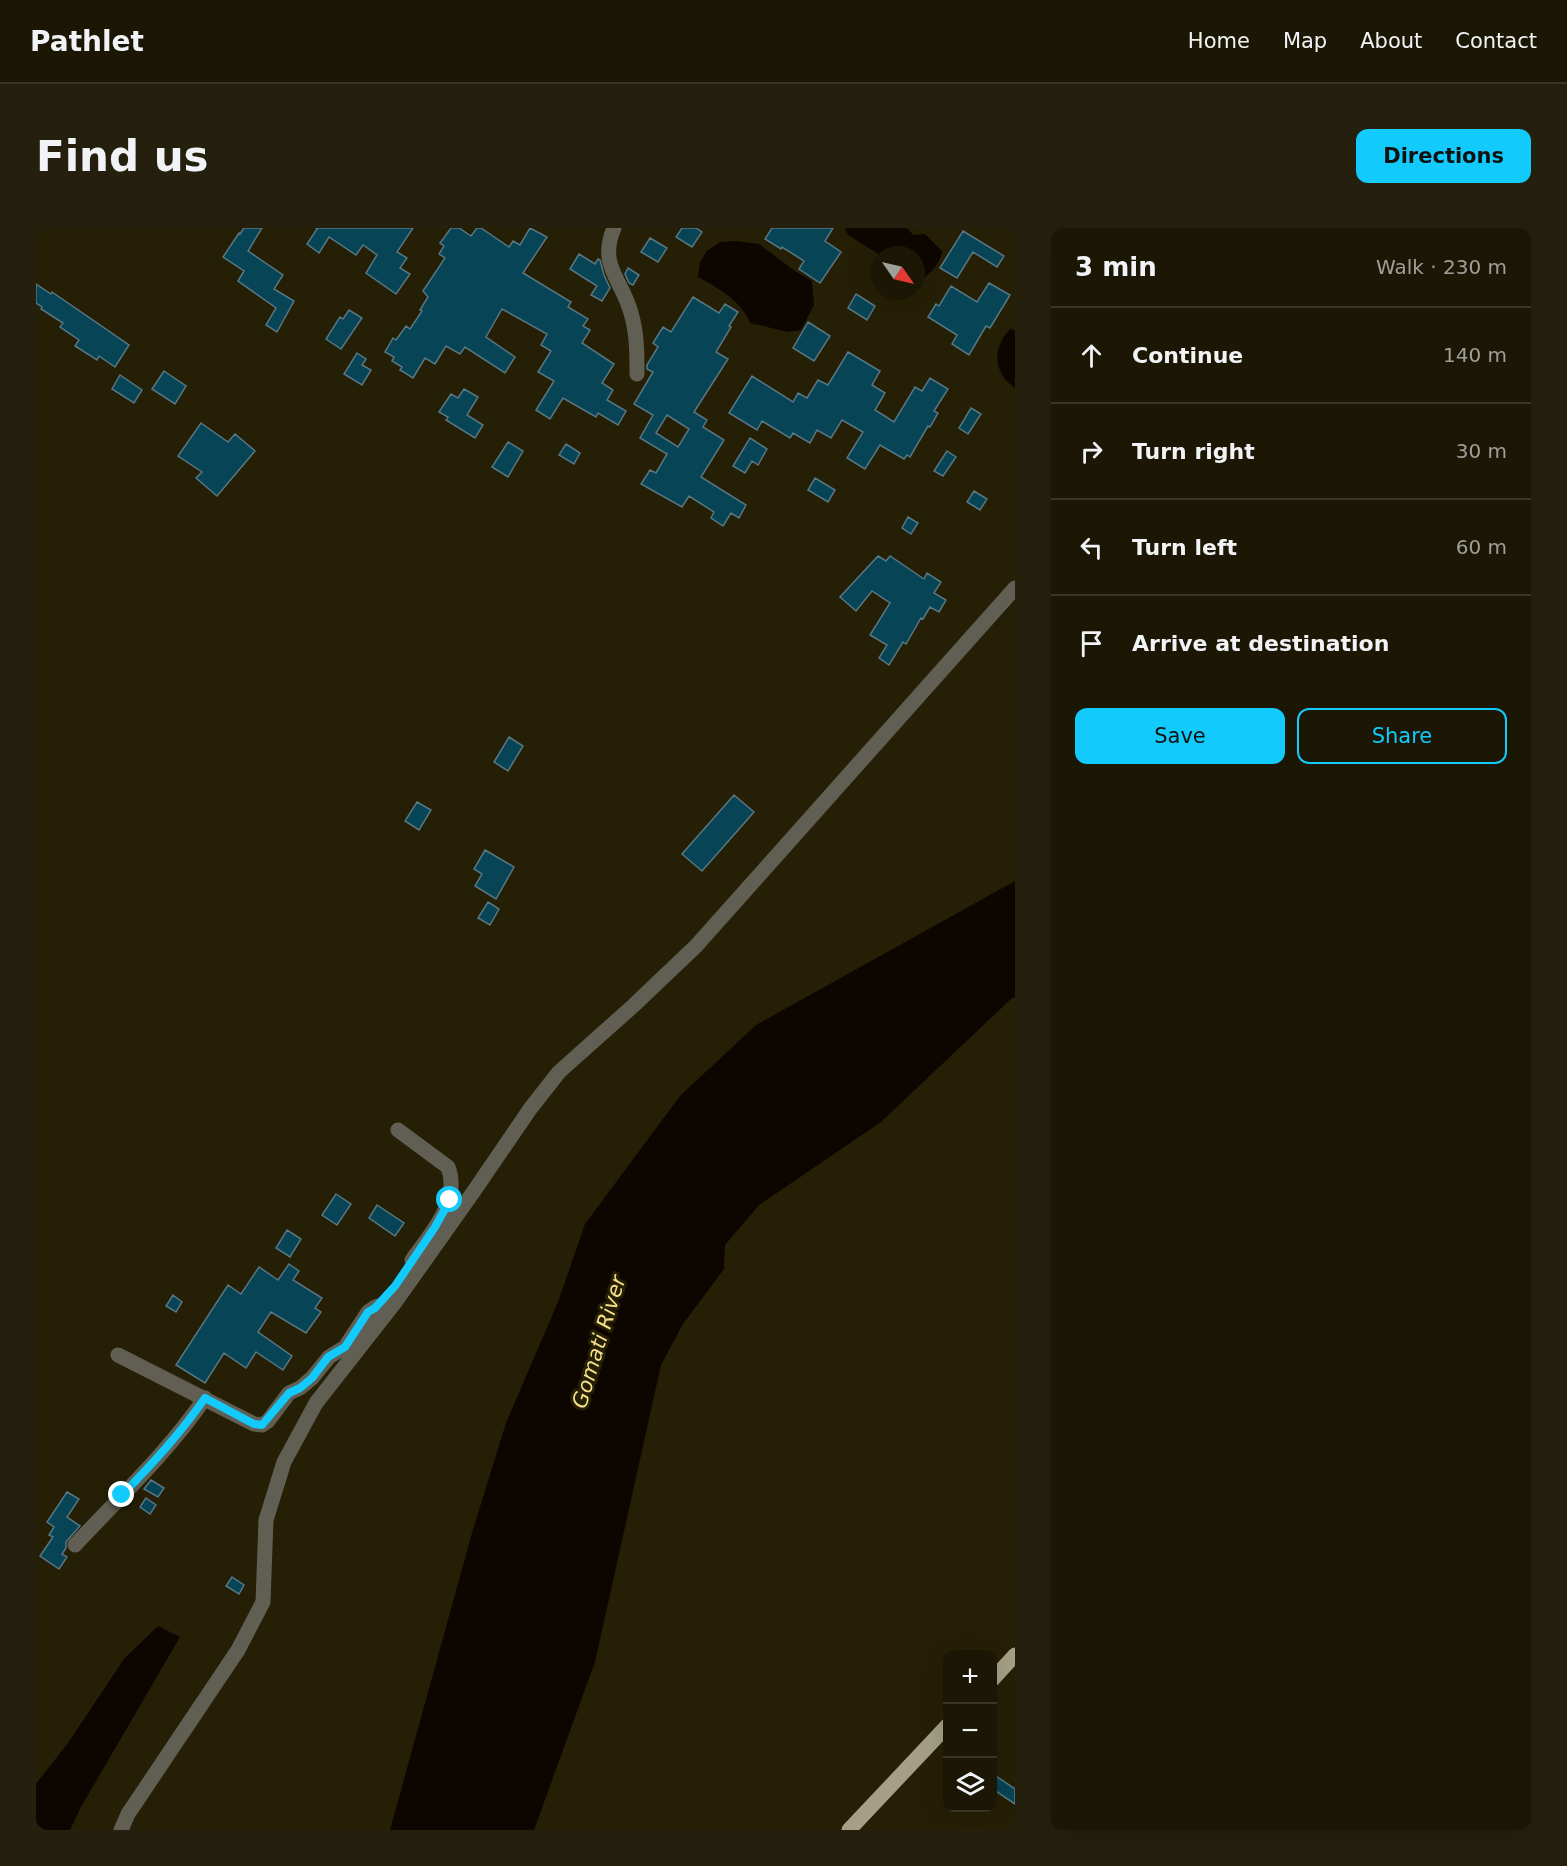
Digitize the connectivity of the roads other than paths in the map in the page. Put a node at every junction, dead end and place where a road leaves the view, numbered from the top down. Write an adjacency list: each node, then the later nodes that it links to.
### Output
1 (614, 228): 2 (street)
2 (637, 374)
3 (1015, 588): 5 (street)
4 (398, 1130): 6 (street)
5 (396, 1301): 6 (street); 13 (street)
6 (375, 1308): 8 (street)
7 (118, 1354): 8 (street)
8 (205, 1398): 9 (street)
9 (75, 1545)
10 (1015, 1655): 11 (main road)
11 (997, 1675)
12 (943, 1730): 14 (main road)
13 (121, 1830)
14 (849, 1830)

